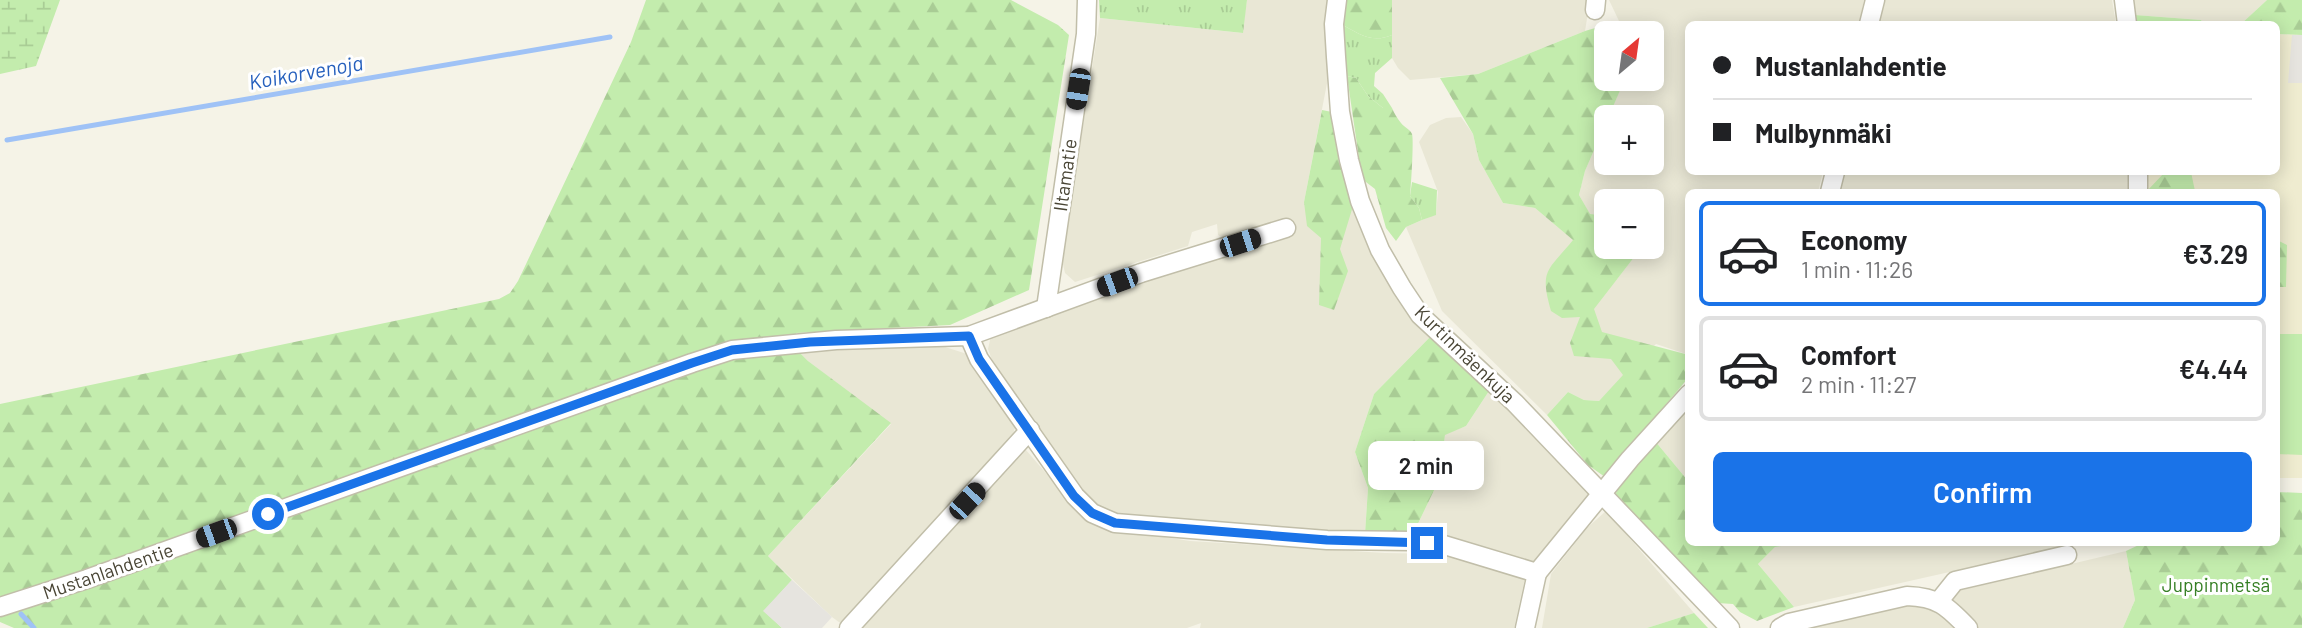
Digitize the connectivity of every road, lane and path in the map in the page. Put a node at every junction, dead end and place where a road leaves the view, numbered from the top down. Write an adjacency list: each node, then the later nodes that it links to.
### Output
1 (1087, 0): 8 (street, Iltamatie)
2 (1337, 0): 12 (street, Kurtinmäenkuja)
3 (1875, 0): 5 (street)
4 (2124, 0): 6 (street)
5 (1870, 21)
6 (2127, 21)
7 (1286, 228): 8 (street, Mustanlahdentie)
8 (1046, 308): 9 (street, Mustanlahdentie)
9 (969, 336): 11 (street); 16 (street, Mustanlahdentie)
10 (1685, 398): 12 (street)
11 (1030, 430): 14 (street); 17 (street)
12 (1603, 494): 14 (street); 19 (street, Kurtinmäenkuja)
13 (2067, 555): 15 (street)
14 (1537, 573): 18 (street)
15 (1938, 601): 20 (street); 21 (street)
16 (0, 607)
17 (849, 628)
18 (1525, 628)
19 (1730, 628)
20 (1780, 628)
21 (1968, 628)

